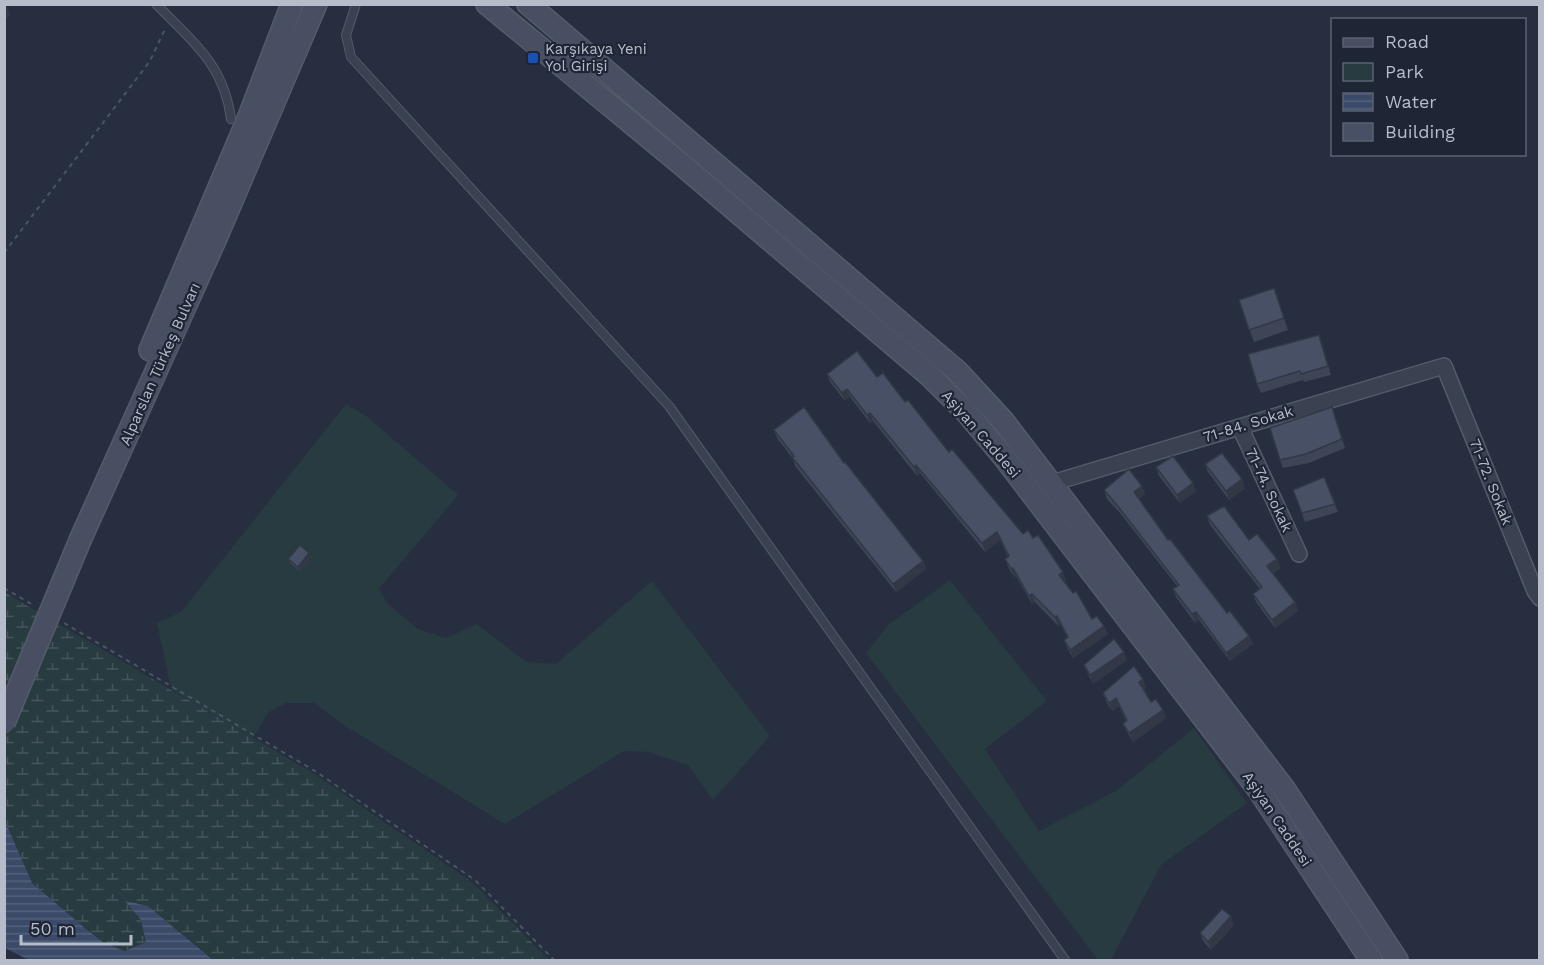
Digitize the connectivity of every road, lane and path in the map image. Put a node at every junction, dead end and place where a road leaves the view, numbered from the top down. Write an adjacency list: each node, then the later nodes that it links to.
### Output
1 (156, 4): 7 (lane)
2 (292, 4): 13 (street, Alparslan Türkeş Bulvarı)
3 (316, 4): 13 (street, Alparslan Türkeş Bulvarı)
4 (356, 4): 22 (lane)
5 (488, 4): 23 (street, Aşiyan Caddesi)
6 (528, 4): 12 (street, Aşiyan Caddesi)
7 (170, 19): 8 (lane); 9 (path)
8 (231, 119)
9 (4, 253)
10 (1443, 366): 11 (street, 71-84. Sokak); 16 (street, 71-72. Sokak)
11 (1240, 427): 12 (street, 71-84. Sokak); 14 (street, 71-74. Sokak)
12 (1052, 483): 24 (street, Aşiyan Caddesi)
13 (77, 537): 19 (street, Alparslan Türkeş Bulvarı); 20 (street, Alparslan Türkeş Bulvarı, bridge)
14 (1299, 554)
15 (4, 588): 17 (path)
16 (1539, 598)
17 (34, 606)
18 (65, 623): 21 (path)
19 (4, 703)
20 (4, 723)
21 (554, 960)
22 (1065, 960)
23 (1371, 960)
24 (1397, 960)

